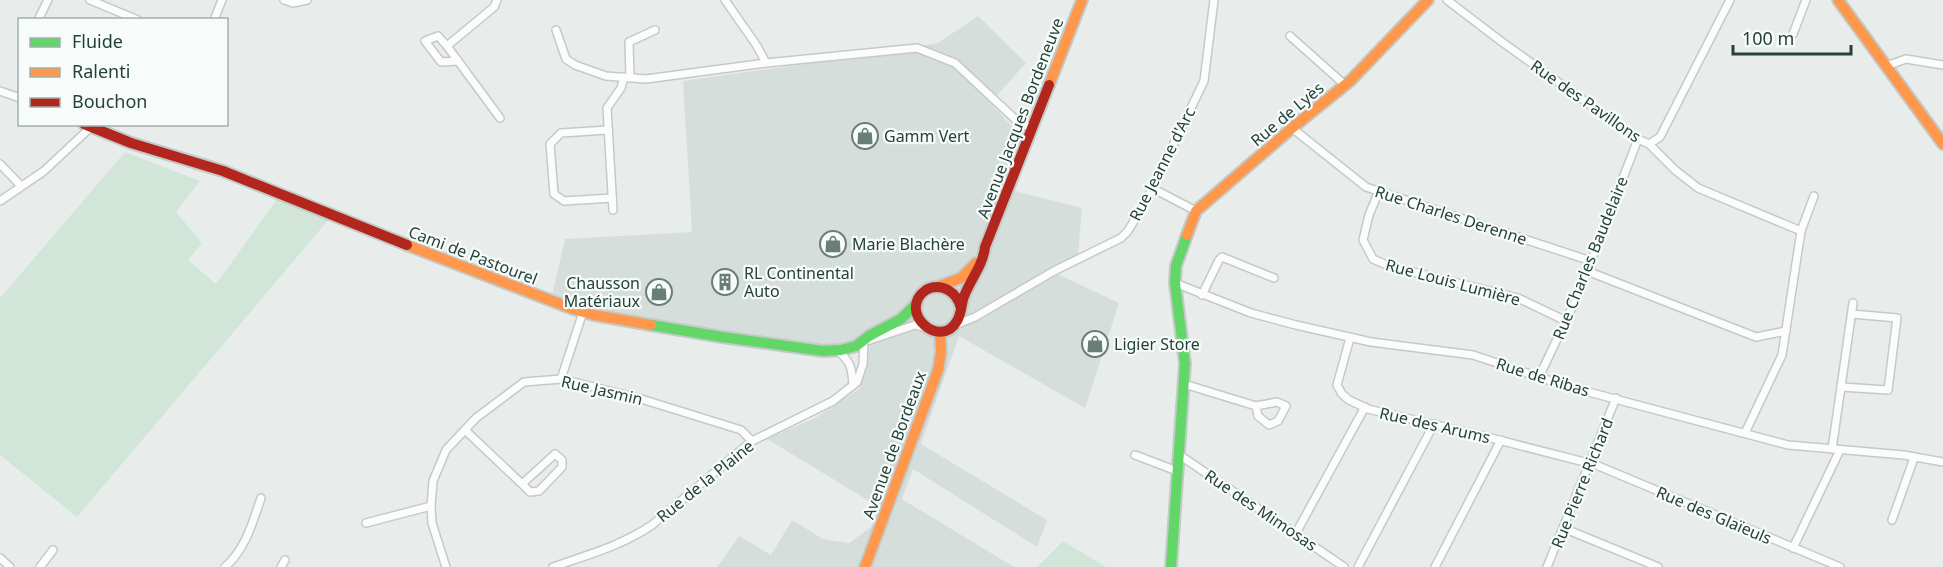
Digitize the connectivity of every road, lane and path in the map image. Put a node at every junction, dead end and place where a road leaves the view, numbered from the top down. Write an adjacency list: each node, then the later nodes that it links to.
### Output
1 (48, 0): 15 (street)
2 (90, 0): 16 (street)
3 (222, 0): 17 (street)
4 (285, 0): 5 (street)
5 (307, 0)
6 (497, 0): 22 (street)
7 (725, 0): 24 (street)
8 (1082, 0): 33 (street, Avenue Jacques Bordeneuve)
9 (1214, 0): 41 (street, Rue Jeanne d'Arc)
10 (1428, 0): 28 (street, Rue de Lyès)
11 (1447, 0): 36 (street, Rue des Pavillons)
12 (1730, 0): 37 (street, Rue des Pavillons)
13 (1838, 0): 26 (street)
14 (1802, 1): 20 (street)
15 (39, 18)
16 (133, 18)
17 (215, 18)
18 (556, 30): 27 (street)
19 (656, 30): 27 (street)
20 (1793, 34)
21 (1290, 36): 28 (street)
22 (447, 46): 23 (street); 23 (street)
23 (458, 61): 31 (street)
24 (766, 63): 27 (street); 33 (street)
25 (1943, 65): 26 (street)
26 (1886, 66): 38 (street)
27 (627, 77): 35 (street)
28 (1345, 85): 34 (street, Rue de Lyès)
29 (0, 91): 30 (street)
30 (18, 97)
31 (500, 118)
32 (88, 126): 40 (street); 59 (street, Cami de Pastourel)
33 (1031, 128): 49 (street, Avenue Jacques Bordeneuve)
34 (1292, 128): 42 (street, Rue Charles Derenne); 47 (street, Rue de Lyès)
35 (608, 130): 44 (street); 44 (street)
36 (1638, 139): 37 (street, Rue des Pavillons); 50 (street, Rue Charles Baudelaire)
37 (1649, 144): 48 (street)
38 (1943, 144)
39 (0, 164): 40 (street)
40 (21, 186): 45 (street)
41 (1152, 188): 47 (street); 61 (street, Rue Jeanne d'Arc)
42 (1379, 191): 50 (street, Rue Charles Derenne); 62 (street, Rue Louis Lumière)
43 (1815, 196): 48 (street)
44 (612, 198): 46 (street)
45 (0, 201)
46 (613, 210)
47 (1196, 211): 53 (street)
48 (1801, 231): 65 (street)
49 (985, 247): 54 (street, Avenue Jacques Bordeneuve); 58 (street, Avenue Jacques Bordeneuve)
50 (1591, 261): 51 (street, Rue Charles Baudelaire)
51 (1587, 272): 62 (street, Rue Charles Baudelaire); 65 (street)
52 (1274, 278): 55 (street)
53 (1175, 283): 55 (street, Rue de Ribas); 72 (street)
54 (937, 286): 56 (street); 58 (street)
55 (1202, 295): 67 (street, Rue de Ribas)
56 (916, 303): 64 (street); 68 (street, Cami de Pastourel)
57 (1853, 303): 60 (street)
58 (961, 308): 61 (street); 63 (street)
59 (583, 312): 69 (street, Cami de Pastourel); 71 (street)
60 (1852, 314): 74 (street); 74 (street)
61 (979, 315): 63 (street, Rue Jeanne d'Arc)
62 (1566, 321): 70 (street, Rue Charles Baudelaire)
63 (953, 326): 66 (street)
64 (924, 327): 66 (street); 68 (street, Cami de Pastourel)
65 (1786, 331): 80 (street)
66 (940, 332): 105 (street, Avenue de Bordeaux)
67 (1350, 338): 70 (street, Rue de Ribas); 77 (street, Rue des Arums)
68 (864, 341): 69 (street, Cami de Pastourel); 73 (street)
69 (837, 350): 73 (street)
70 (1539, 377): 75 (street, Rue de Ribas)
71 (561, 379): 79 (street, Rue Jasmin); 82 (street, Rue Jasmin)
72 (1184, 384): 76 (street); 84 (street)
73 (853, 385): 82 (street, Rue de la Plaine)
74 (1841, 387): 83 (street)
75 (1616, 398): 80 (street, Rue de Ribas); 88 (street, Rue Pierre Richard)
76 (1256, 406)
77 (1365, 407): 78 (street, Rue des Arums); 96 (street)
78 (1434, 424): 81 (street, Rue des Arums); 108 (street)
79 (465, 430): 90 (street); 92 (street, Rue Jasmin)
80 (1745, 433): 83 (street, Rue de Ribas)
81 (1502, 440): 88 (street, Rue des Arums); 109 (street)
82 (752, 441): 104 (street, Rue de la Plaine)
83 (1836, 450): 86 (street, Rue de Ribas); 97 (street)
84 (1178, 454): 89 (street); 96 (street, Rue des Mimosas)
85 (1135, 455): 89 (street)
86 (1914, 458): 87 (street, Rue de Ribas); 93 (street)
87 (1943, 462)
88 (1588, 464): 95 (street, Rue Pierre Richard); 97 (street, Rue des Glaïeuls)
89 (1177, 471): 106 (street)
90 (522, 484): 90 (street)
91 (261, 498): 102 (street)
92 (431, 506): 94 (street); 103 (street, Rue Jasmin)
93 (1892, 520)
94 (366, 523)
95 (1563, 528): 110 (street, Rue Pierre Richard); 111 (street)
96 (1296, 533): 107 (street, Rue des Mimosas)
97 (1793, 548): 112 (street, Rue des Glaïeuls)
98 (53, 550): 101 (street)
99 (0, 558): 100 (street)
100 (10, 567)
101 (40, 567)
102 (225, 567)
103 (446, 567)
104 (553, 567)
105 (865, 567)
106 (1171, 567)
107 (1344, 567)
108 (1358, 567)
109 (1435, 567)
110 (1547, 567)
111 (1658, 567)
112 (1840, 567)

